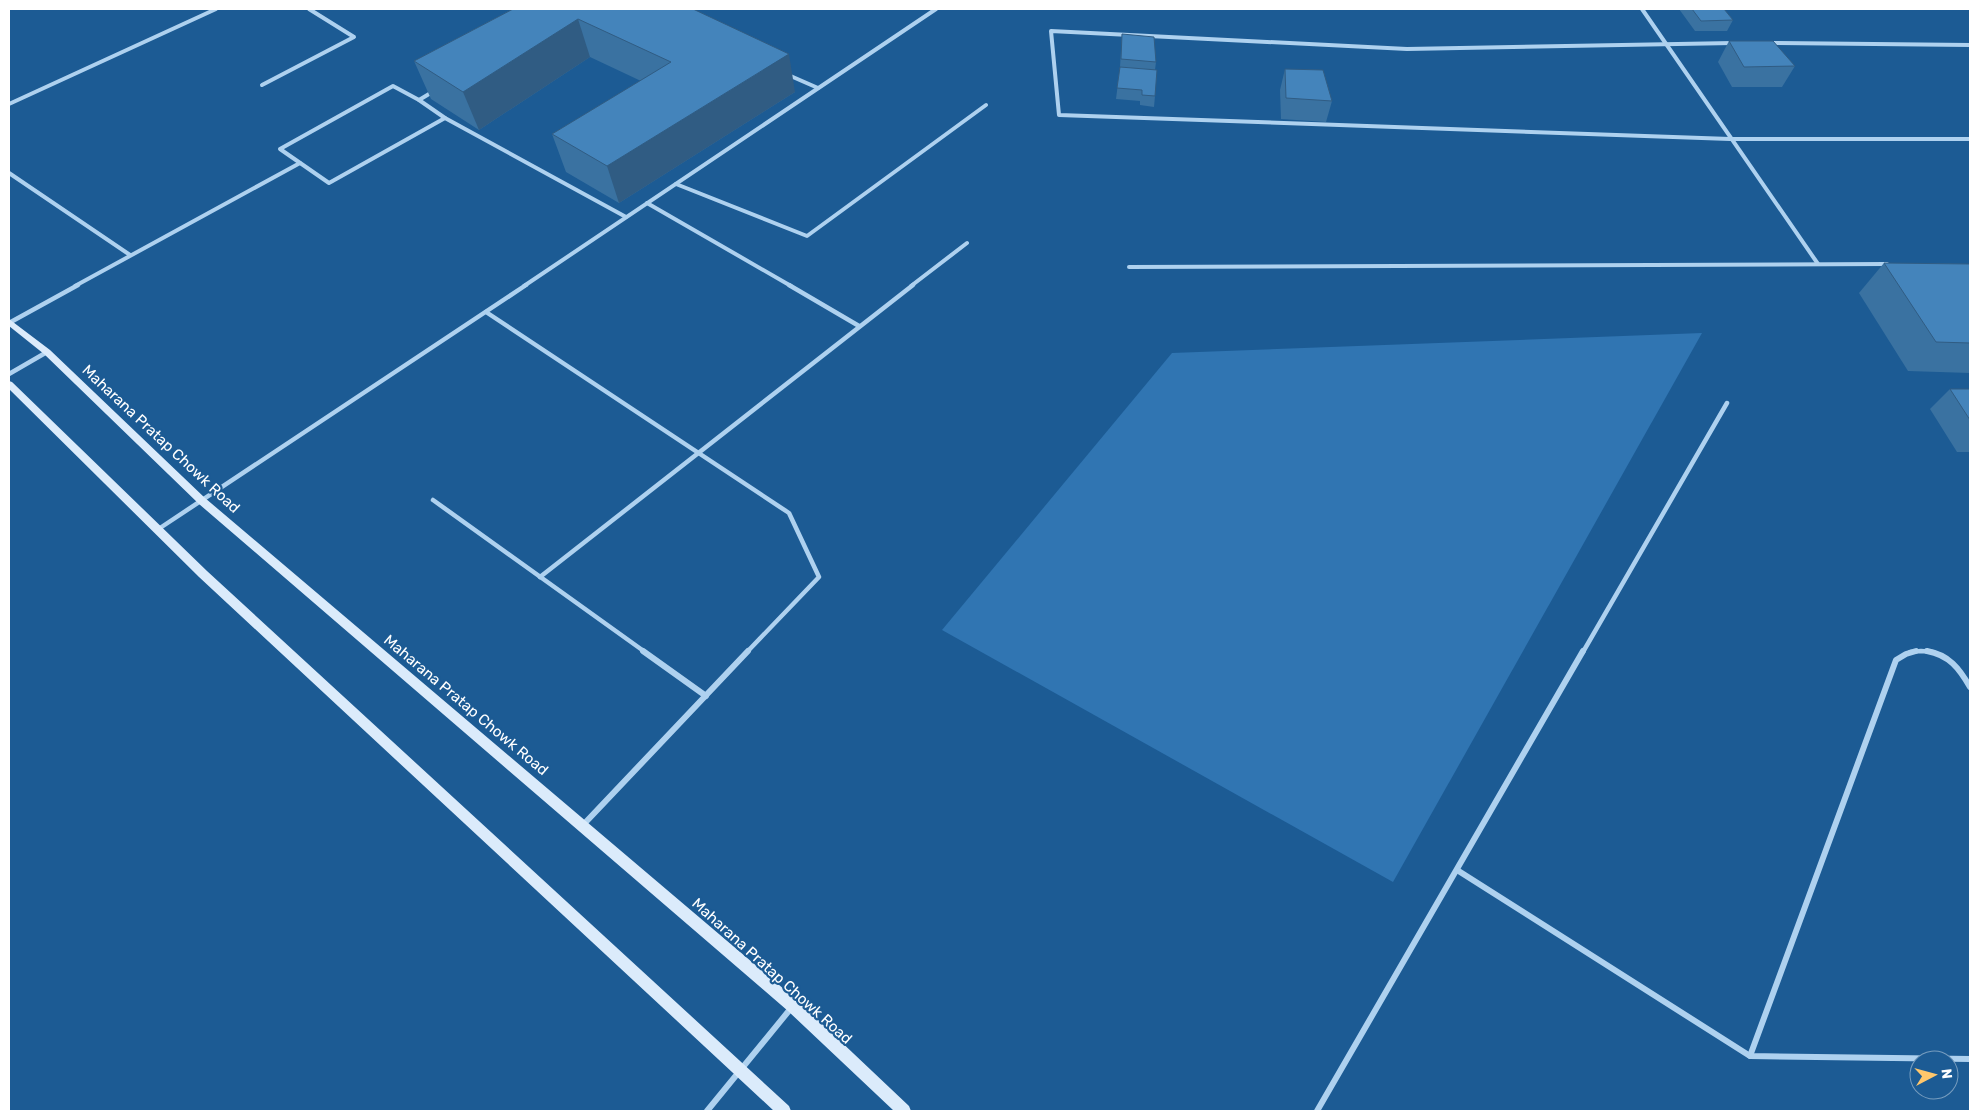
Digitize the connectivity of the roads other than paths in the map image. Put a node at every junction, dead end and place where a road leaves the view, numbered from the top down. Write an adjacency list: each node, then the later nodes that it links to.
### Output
1 (216, 9): 14 (street)
2 (309, 9): 10 (street)
3 (936, 9): 12 (street)
4 (1642, 9): 5 (street)
5 (1665, 43): 6 (street); 17 (street); 17 (street)
6 (1734, 43)
7 (1764, 43): 8 (street)
8 (1970, 44)
9 (782, 72): 12 (street)
10 (262, 85)
11 (442, 87): 13 (street)
12 (818, 88): 21 (street)
13 (419, 100): 16 (street); 19 (street)
14 (9, 104)
15 (986, 105): 21 (street)
16 (444, 118): 19 (street); 23 (street)
17 (1730, 139): 18 (street); 26 (street)
18 (1970, 139)
19 (300, 163): 25 (street)
20 (9, 173): 25 (street)
21 (676, 184): 22 (street)
22 (648, 203): 23 (street); 31 (street)
23 (626, 217): 29 (street)
24 (967, 243): 31 (street)
25 (130, 256): 30 (street)
26 (1818, 264): 27 (street); 28 (street)
27 (1895, 264)
28 (1129, 267)
29 (486, 312): 36 (street); 38 (street)
30 (9, 322): 32 (main road, Maharana Pratap Chowk Road)
31 (859, 326): 36 (street)
32 (47, 352): 33 (street); 38 (main road, Maharana Pratap Chowk Road)
33 (9, 374)
34 (9, 384): 39 (main road)
35 (1726, 403): 44 (street)
36 (698, 453): 40 (street); 42 (street)
37 (433, 500): 40 (street)
38 (202, 501): 39 (street); 43 (main road, Maharana Pratap Chowk Road)
39 (157, 530): 48 (main road)
40 (540, 576): 42 (street)
41 (1970, 687): 46 (street)
42 (706, 696): 43 (street)
43 (583, 825): 45 (main road, Maharana Pratap Chowk Road)
44 (1457, 870): 46 (street); 52 (street)
45 (793, 1006): 48 (street); 51 (main road, Maharana Pratap Chowk Road)
46 (1750, 1056): 47 (street)
47 (1970, 1059)
48 (741, 1070): 49 (street); 50 (main road)
49 (707, 1111)
50 (784, 1111)
51 (904, 1111)
52 (1317, 1111)

